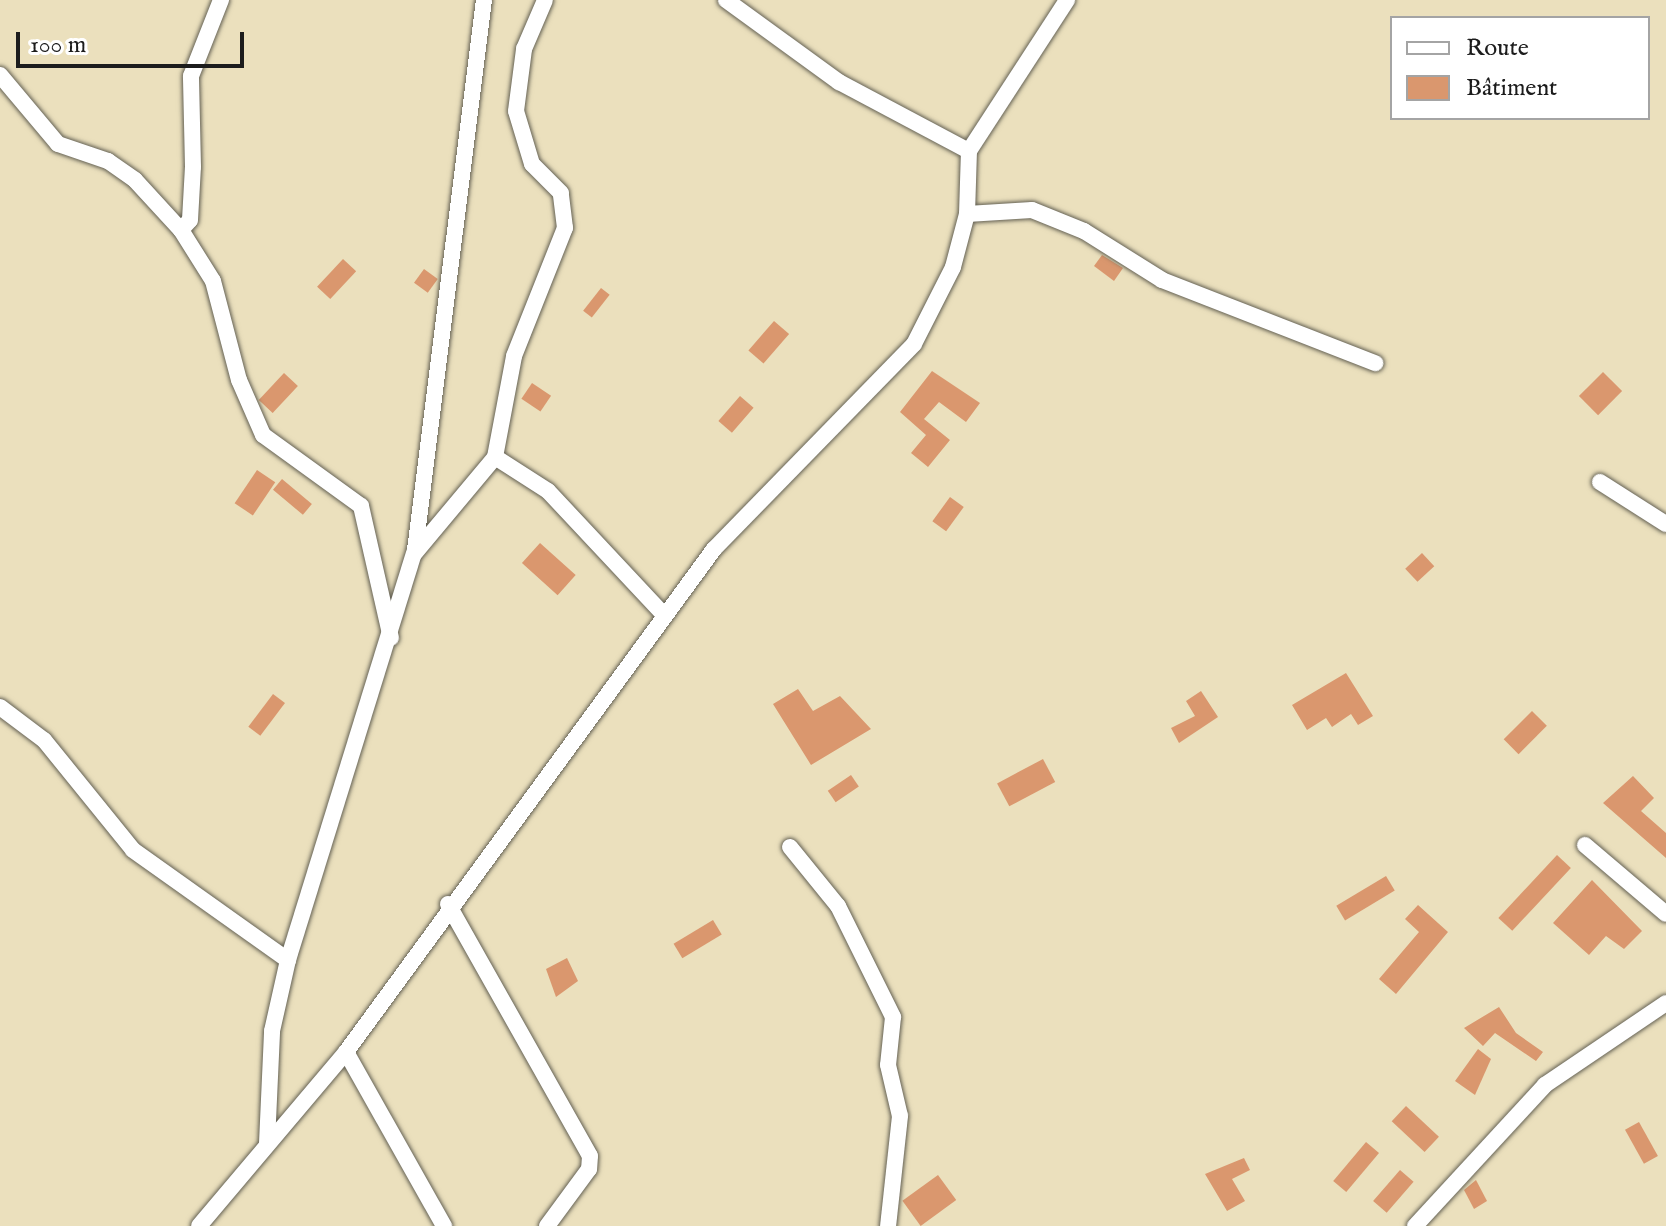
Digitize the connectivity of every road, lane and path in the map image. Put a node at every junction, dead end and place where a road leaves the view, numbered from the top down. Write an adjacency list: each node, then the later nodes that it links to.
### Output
1 (221, 0): 9 (street)
2 (484, 0): 14 (street)
3 (545, 0): 11 (street)
4 (726, 0): 7 (street)
5 (1067, 0): 7 (street)
6 (0, 75): 9 (street)
7 (969, 151): 8 (street)
8 (967, 214): 10 (street); 15 (street)
9 (181, 230): 16 (street)
10 (1375, 363)
11 (495, 457): 14 (street); 15 (street)
12 (1600, 482): 13 (street)
13 (1666, 524)
14 (414, 554): 16 (street)
15 (664, 615): 20 (street)
16 (392, 644): 22 (street)
17 (0, 707): 22 (street)
18 (1585, 845): 21 (street)
19 (790, 847): 29 (street)
20 (448, 904): 24 (street); 28 (street)
21 (1666, 914)
22 (288, 960): 25 (street)
23 (1666, 1003): 30 (street)
24 (346, 1052): 25 (street); 27 (street)
25 (267, 1143): 26 (street)
26 (199, 1226)
27 (444, 1226)
28 (547, 1226)
29 (888, 1226)
30 (1415, 1226)

